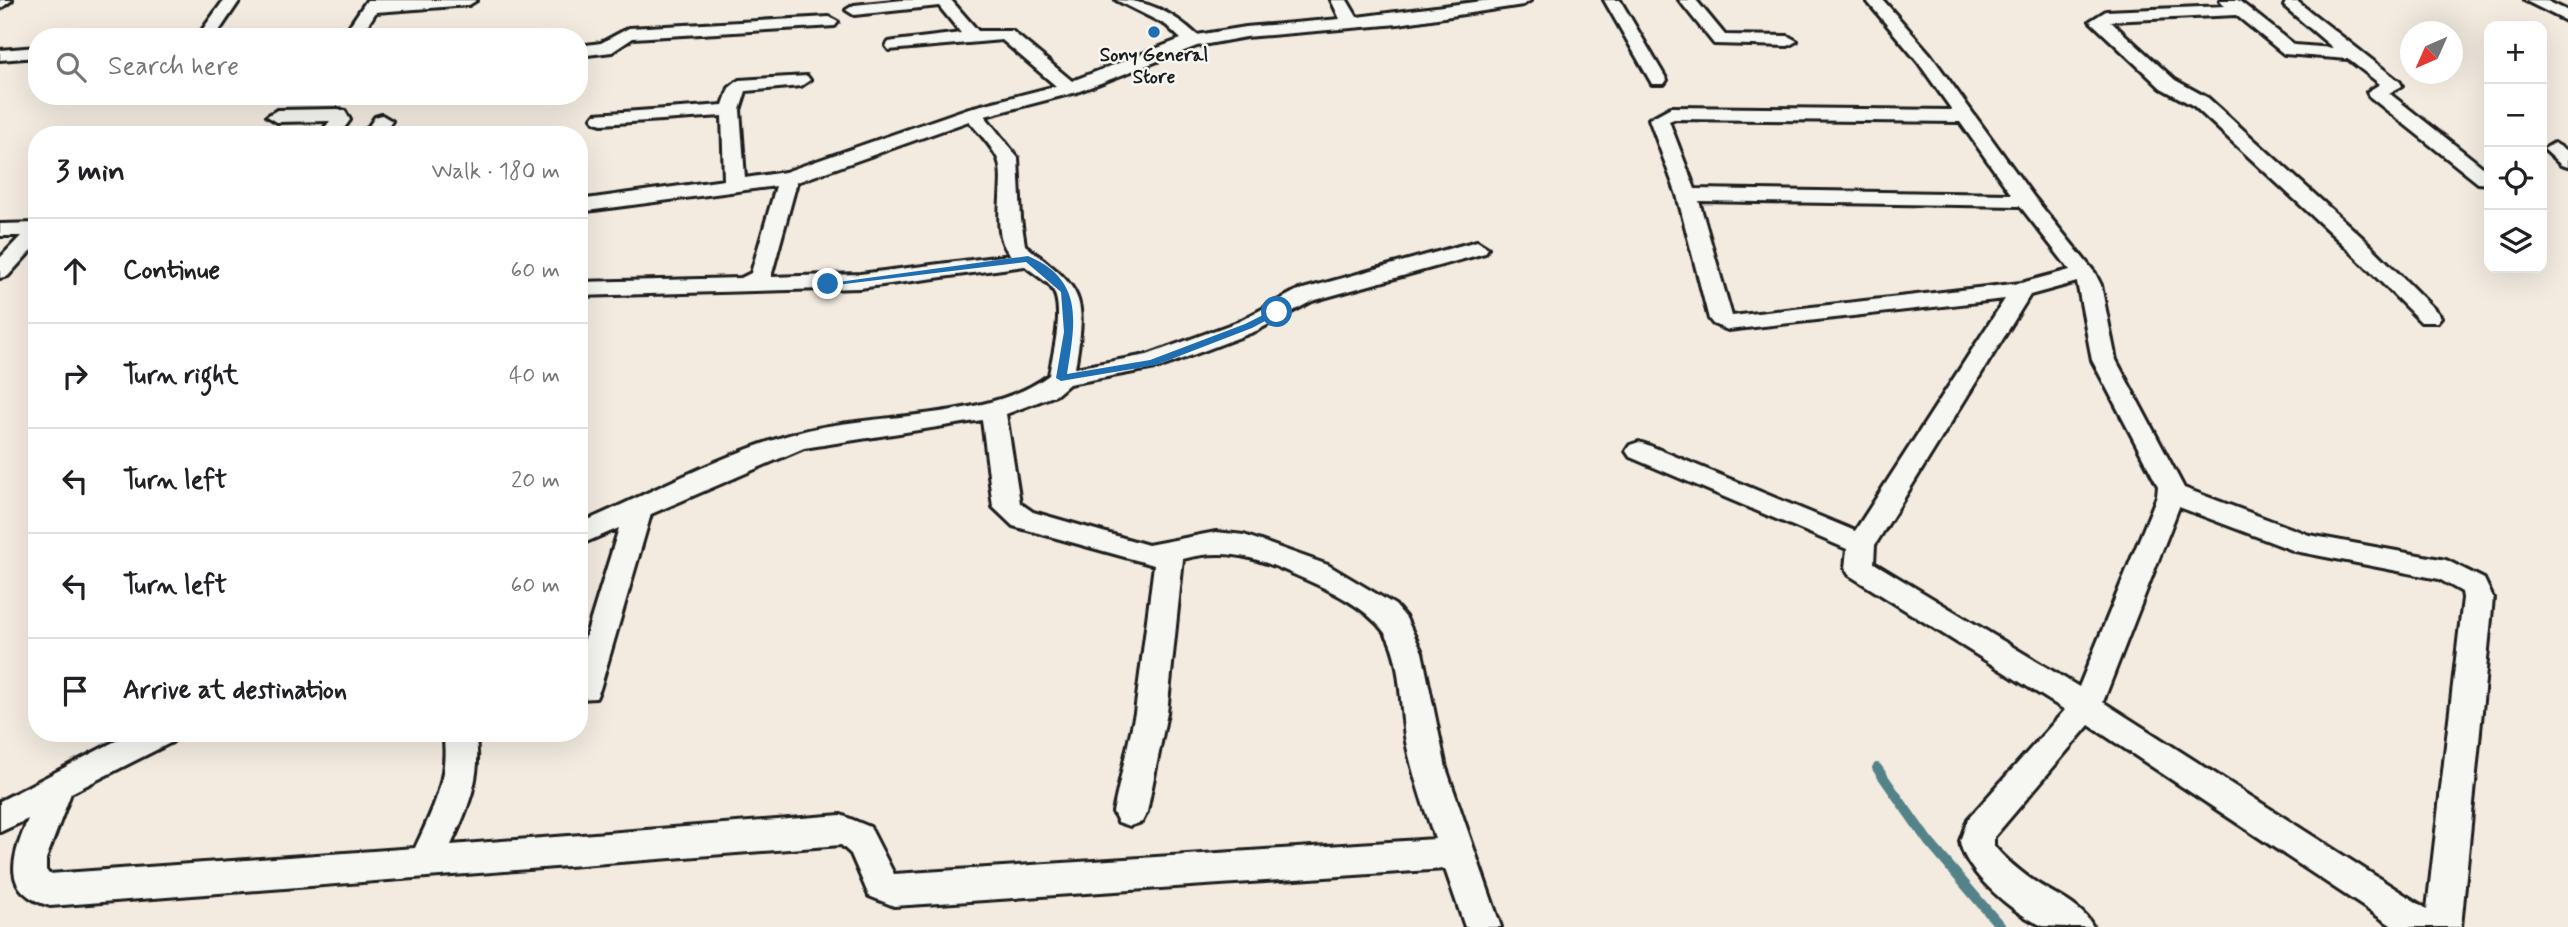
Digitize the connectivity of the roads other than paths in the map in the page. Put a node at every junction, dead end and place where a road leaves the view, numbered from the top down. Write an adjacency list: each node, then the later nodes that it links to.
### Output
1 (4, 0): 13 (street)
2 (232, 0): 20 (street)
3 (469, 0): 12 (street)
4 (942, 0): 16 (street); 22 (street)
5 (1124, 0): 23 (street)
6 (1339, 0): 19 (street)
7 (1612, 0): 31 (street)
8 (1687, 0): 24 (street)
9 (1874, 0): 36 (street)
10 (2532, 0): 17 (street)
11 (1510, 1): 19 (street)
12 (372, 3): 21 (street)
13 (0, 4)
14 (2234, 5): 28 (street); 55 (street)
15 (2292, 6): 28 (street)
16 (854, 10)
17 (2565, 15)
18 (829, 22): 26 (street)
19 (1351, 23): 23 (street)
20 (212, 28)
21 (357, 28)
22 (973, 37): 25 (street); 32 (street)
23 (1193, 41): 32 (street)
24 (1788, 41)
25 (895, 46)
26 (588, 50)
27 (28, 52): 29 (street)
28 (2351, 54): 40 (street)
29 (0, 55)
30 (801, 80): 33 (street)
31 (1658, 80)
32 (1070, 88): 34 (street)
33 (732, 110): 37 (street); 41 (street)
34 (973, 113): 39 (street); 49 (street)
35 (277, 116): 38 (street)
36 (1964, 116): 42 (street); 43 (street)
37 (602, 118)
38 (336, 126)
39 (788, 178): 41 (street); 52 (street)
40 (2484, 178)
41 (735, 186): 44 (street)
42 (1687, 195): 43 (street); 54 (street)
43 (2026, 200): 51 (street)
44 (588, 205)
45 (0, 230): 46 (street)
46 (28, 230)
47 (28, 240): 50 (street)
48 (1477, 248): 56 (street)
49 (1028, 259): 52 (street); 56 (street)
50 (0, 271)
51 (2084, 273): 54 (street); 59 (street)
52 (747, 285): 53 (street)
53 (588, 289)
54 (2022, 290): 62 (street)
55 (2429, 317)
56 (1061, 378): 57 (street)
57 (993, 410): 60 (street); 63 (street)
58 (1639, 451): 62 (street)
59 (2170, 493): 65 (street); 76 (street)
60 (639, 508): 61 (street); 64 (street)
61 (588, 532)
62 (1861, 544): 65 (street)
63 (1170, 553): 69 (street); 71 (street)
64 (588, 676)
65 (2086, 707): 74 (street); 75 (street)
66 (130, 742): 68 (street)
67 (461, 742): 72 (street)
68 (58, 784): 70 (street); 72 (street)
69 (1130, 812)
70 (0, 818)
71 (1456, 853): 72 (street); 73 (street)
72 (426, 862)
73 (1483, 927)
74 (2075, 927)
75 (2424, 927)
76 (2443, 927)

